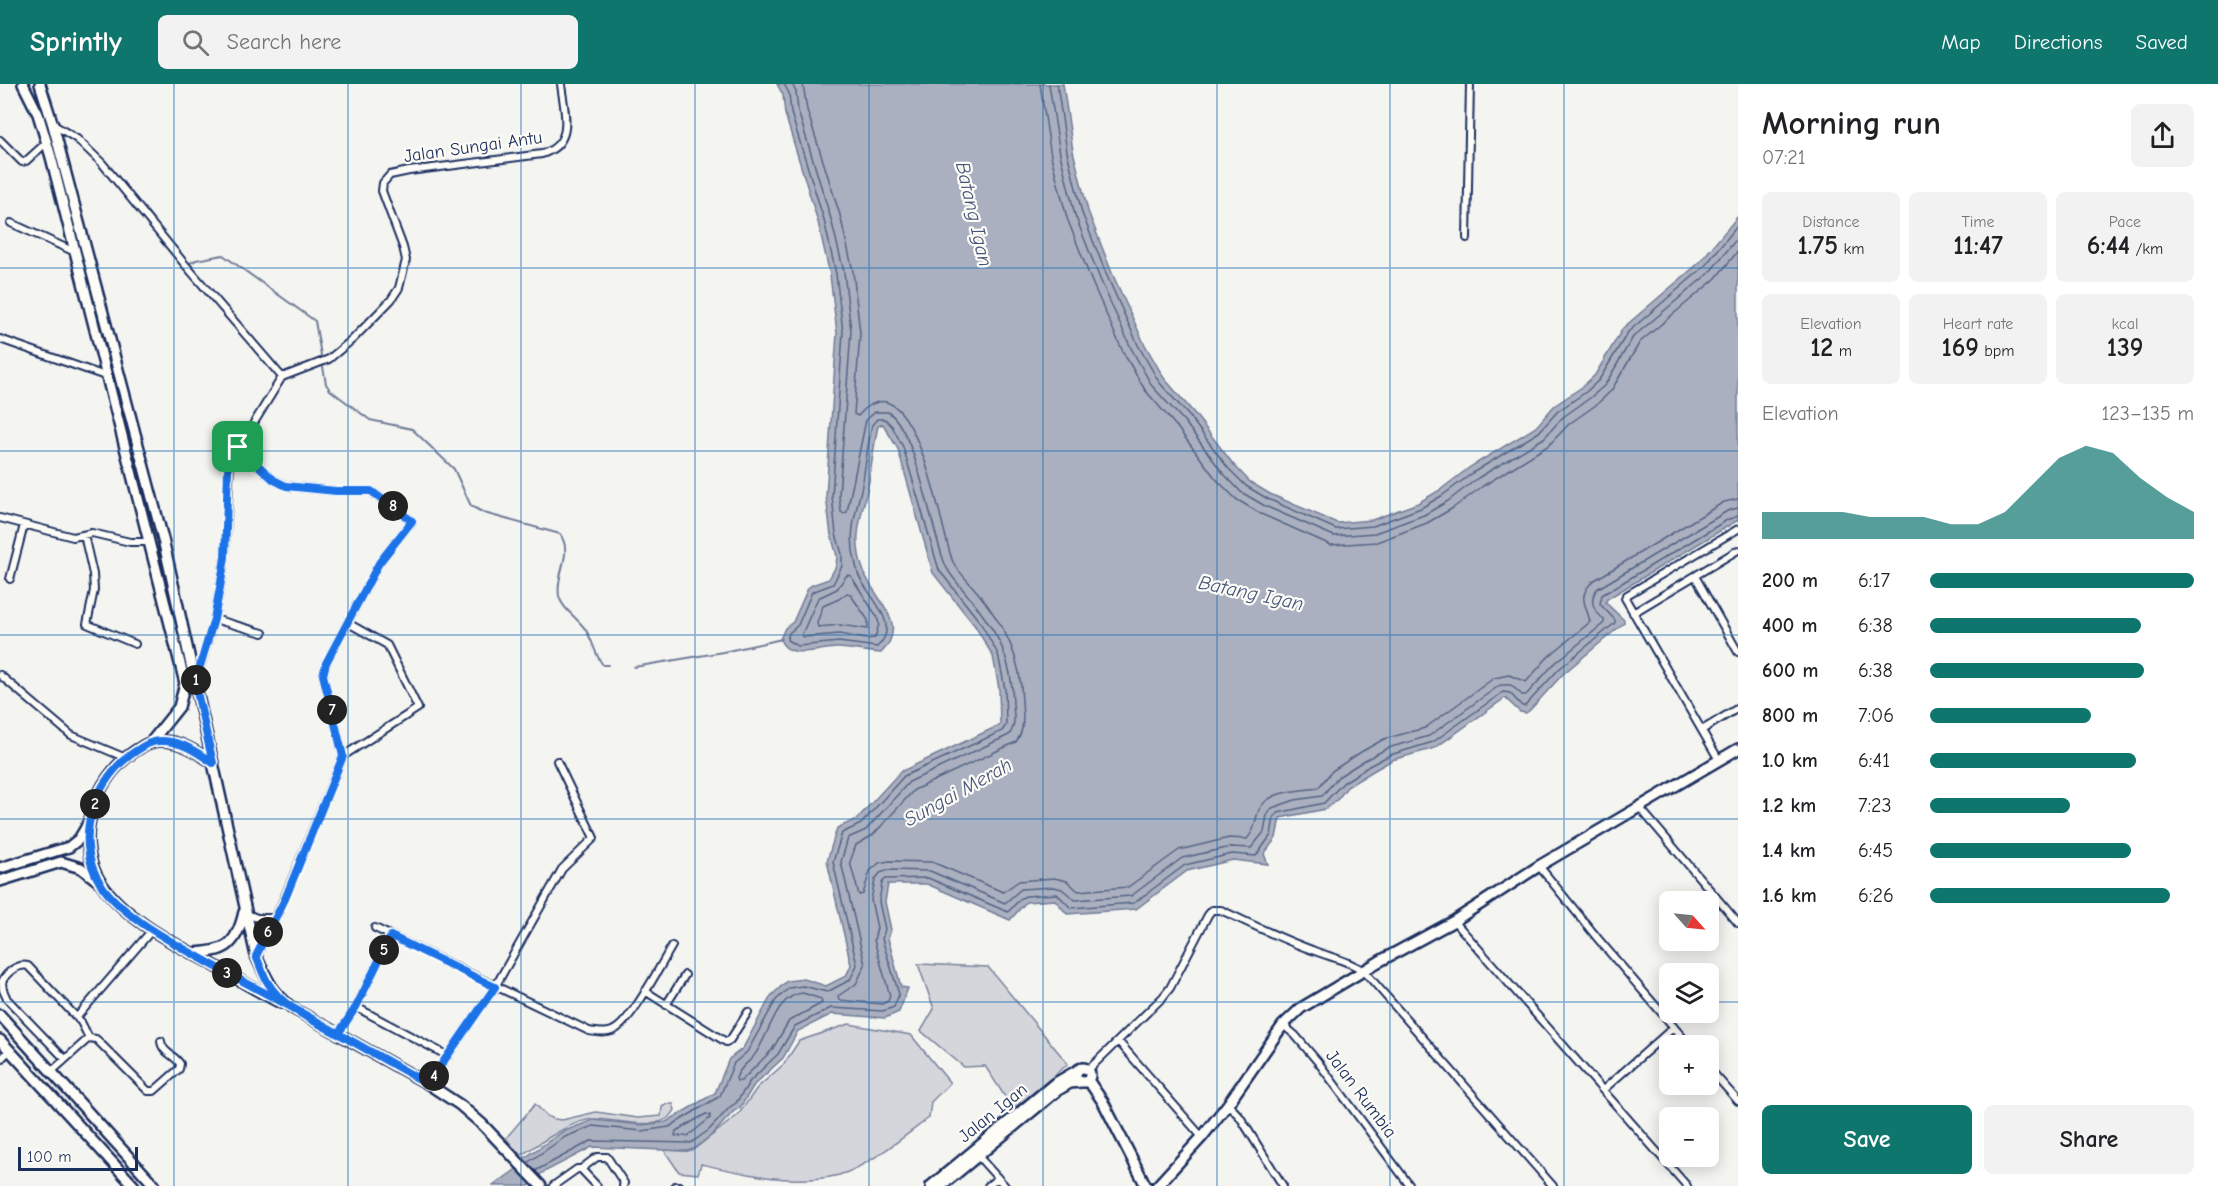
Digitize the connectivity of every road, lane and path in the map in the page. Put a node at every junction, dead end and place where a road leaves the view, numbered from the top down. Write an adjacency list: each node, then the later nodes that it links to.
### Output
1 (23, 84): 7 (main road)
2 (40, 84): 5 (main road)
3 (561, 84): 13 (street, Jalan Sungai Antu)
4 (1470, 84): 9 (street)
5 (53, 125): 13 (street); 30 (main road)
6 (0, 140): 7 (street)
7 (46, 143): 10 (main road)
8 (10, 223): 10 (street)
9 (1467, 238)
10 (75, 252): 12 (main road)
11 (0, 339): 12 (street)
12 (109, 377): 19 (main road)
13 (282, 378): 14 (street)
14 (238, 447): 24 (street); 25 (street)
15 (0, 518): 16 (street)
16 (24, 525): 18 (street); 22 (street)
17 (1738, 530): 23 (street)
18 (84, 535): 19 (street); 27 (street)
19 (150, 542): 33 (main road)
20 (1737, 553): 21 (street)
21 (1695, 576): 23 (street); 28 (street)
22 (10, 579)
23 (1633, 613): 32 (street)
24 (214, 619): 26 (street); 30 (street)
25 (348, 623): 35 (street); 35 (street)
26 (263, 633)
27 (135, 644)
28 (1738, 652)
29 (0, 675): 36 (street)
30 (195, 683): 39 (main road)
31 (1738, 708): 32 (street)
32 (1702, 730): 37 (street)
33 (151, 742): 36 (main road); 39 (main road)
34 (1738, 749): 37 (main road)
35 (343, 756): 47 (street)
36 (126, 758): 41 (main road)
37 (1719, 760): 40 (main road)
38 (557, 761): 58 (street)
39 (213, 763): 46 (main road)
40 (1640, 808): 42 (main road); 49 (street)
41 (88, 823): 43 (main road); 45 (main road)
42 (1539, 866): 48 (main road); 67 (street)
43 (0, 868)
44 (0, 881): 45 (main road)
45 (100, 882): 51 (main road)
46 (246, 910): 47 (street); 54 (main road); 55 (main road)
47 (275, 918): 55 (street)
48 (1454, 921): 56 (main road); 83 (street)
49 (1738, 922)
50 (375, 928): 52 (street)
51 (152, 930): 54 (main road); 65 (street)
52 (391, 936): 58 (street); 61 (street)
53 (672, 946): 59 (street)
54 (190, 953): 62 (main road)
55 (256, 956): 62 (main road)
56 (1364, 971): 66 (main road); 73 (street); 104 (street)
57 (685, 975): 60 (street)
58 (495, 987): 59 (street); 75 (street)
59 (645, 992): 60 (street)
60 (666, 1005): 63 (street)
61 (356, 1007): 68 (street); 75 (street)
62 (292, 1008): 68 (main road)
63 (748, 1012)
64 (0, 1015): 79 (main road)
65 (77, 1017): 70 (street); 76 (street)
66 (1283, 1025): 85 (main road); 103 (street, Jalan Rumbia)
67 (1674, 1026): 69 (street); 83 (street)
68 (338, 1034): 82 (main road)
69 (1681, 1035)
70 (89, 1038): 72 (street); 76 (street)
71 (0, 1040): 74 (main road)
72 (161, 1041)
73 (1118, 1041): 78 (street); 86 (street)
74 (9, 1051): 77 (street); 91 (main road)
75 (448, 1056): 82 (street)
76 (64, 1059): 79 (street)
77 (0, 1060)
78 (1083, 1070): 81 (main road); 96 (main road, Jalan Igan)
79 (51, 1072): 92 (main road)
80 (1719, 1079): 84 (street)
81 (1084, 1081): 87 (main road, Jalan Igan); 100 (main road)
82 (428, 1084): 90 (main road)
83 (1603, 1090): 105 (street)
84 (1738, 1101)
85 (1228, 1104): 86 (main road); 102 (street)
86 (1202, 1137): 101 (main road)
87 (978, 1156): 89 (street); 97 (main road, Jalan Igan)
88 (580, 1169): 93 (street); 94 (street); 95 (street)
89 (998, 1178): 98 (street); 99 (street)
90 (538, 1184)
91 (134, 1186)
92 (155, 1186)
93 (552, 1186)
94 (597, 1186)
95 (624, 1186)
96 (931, 1186)
97 (941, 1186)
98 (988, 1186)
99 (1005, 1186)
100 (1146, 1186)
101 (1157, 1186)
102 (1283, 1186)
103 (1410, 1186)
104 (1553, 1186)
105 (1687, 1186)

